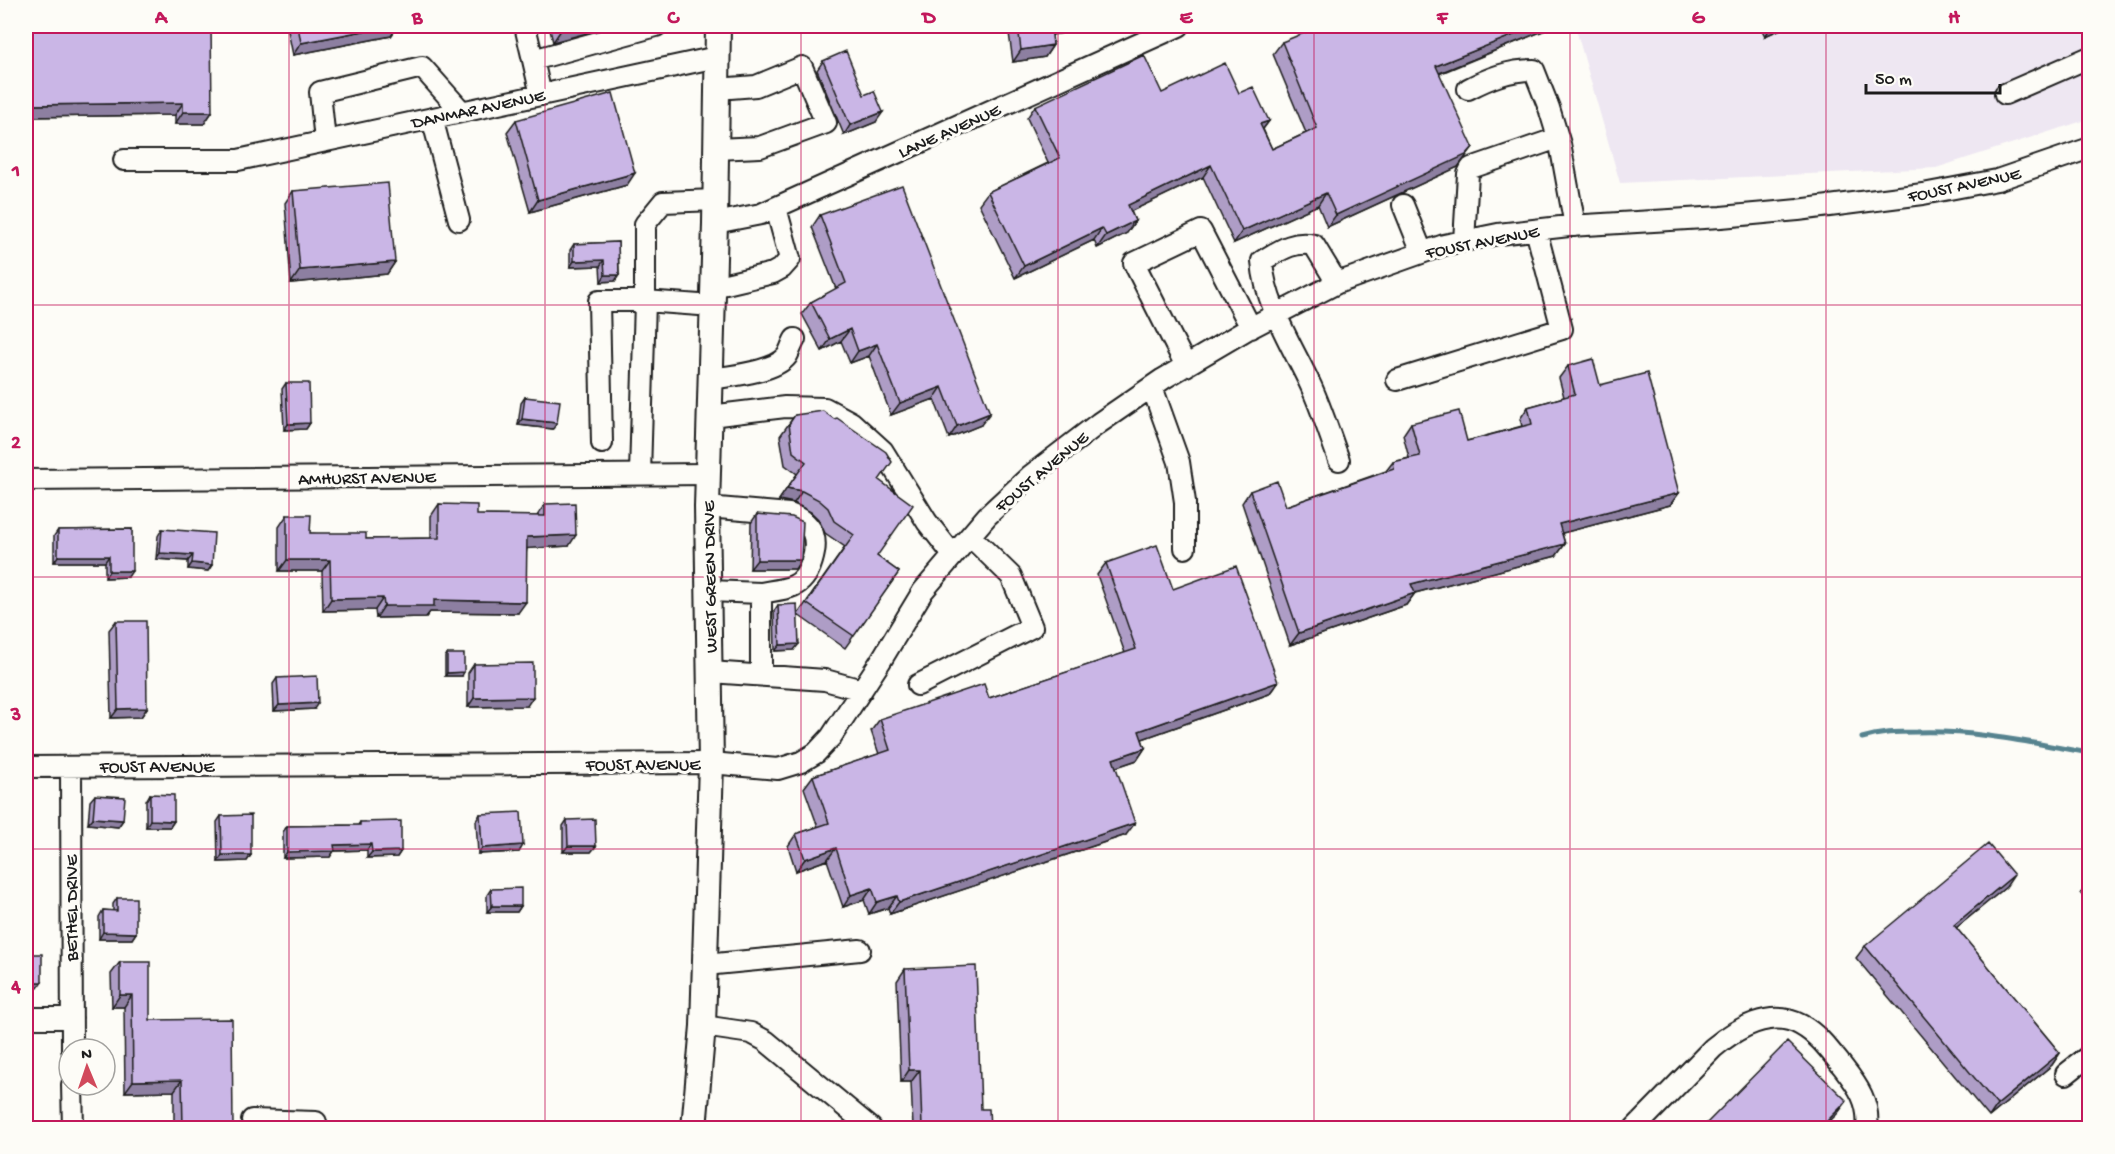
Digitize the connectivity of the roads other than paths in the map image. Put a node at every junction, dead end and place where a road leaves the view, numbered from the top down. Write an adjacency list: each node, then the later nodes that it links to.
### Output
1 (525, 26): 7 (street)
2 (656, 26): 7 (street)
3 (718, 26): 5 (main road, WEST GREEN DRIVE)
4 (1179, 26): 21 (street, LANE AVENUE)
5 (717, 57): 8 (main road, WEST GREEN DRIVE); 11 (street, DANMAR AVENUE)
6 (2090, 57): 10 (street)
7 (533, 60): 11 (street)
8 (717, 89): 17 (main road, WEST GREEN DRIVE); 17 (street)
9 (1468, 89): 14 (street)
10 (2005, 94)
11 (541, 95): 12 (street, DANMAR AVENUE)
12 (462, 112): 13 (street, DANMAR AVENUE); 15 (street)
13 (432, 118): 15 (street, DANMAR AVENUE); 22 (street)
14 (1558, 138): 24 (street); 26 (street)
15 (325, 141): 18 (street, DANMAR AVENUE)
16 (2090, 148): 24 (street, FOUST AVENUE)
17 (716, 149): 19 (main road, WEST GREEN DRIVE)
18 (124, 160)
19 (716, 200): 23 (main road, WEST GREEN DRIVE); 30 (street)
20 (1403, 205): 27 (street)
21 (776, 208): 23 (street, LANE AVENUE); 29 (street)
22 (459, 220)
23 (715, 223): 29 (main road, WEST GREEN DRIVE)
24 (1575, 226): 25 (street, FOUST AVENUE)
25 (1536, 230): 26 (street, FOUST AVENUE); 36 (street)
26 (1464, 241): 27 (street, FOUST AVENUE)
27 (1422, 252): 28 (street, FOUST AVENUE)
28 (1337, 283): 31 (street, FOUST AVENUE); 31 (street)
29 (713, 296): 30 (street); 35 (main road, WEST GREEN DRIVE)
30 (645, 302): 39 (street); 41 (street)
31 (1277, 314): 32 (street, FOUST AVENUE); 40 (street)
32 (1251, 328): 34 (street, FOUST AVENUE); 34 (street)
33 (795, 339): 35 (street)
34 (1186, 366): 37 (street, FOUST AVENUE)
35 (711, 379): 38 (main road, WEST GREEN DRIVE)
36 (1397, 380)
37 (1152, 387): 45 (street, FOUST AVENUE); 46 (street)
38 (710, 416): 42 (main road, WEST GREEN DRIVE); 47 (street)
39 (602, 443)
40 (1339, 460)
41 (640, 474): 42 (street, AMHURST AVENUE); 43 (street, AMHURST AVENUE)
42 (709, 474): 44 (main road, WEST GREEN DRIVE)
43 (26, 480)
44 (707, 507): 48 (main road, WEST GREEN DRIVE); 49 (street)
45 (970, 536): 47 (street, FOUST AVENUE); 52 (street)
46 (1185, 548)
47 (953, 555): 53 (street, FOUST AVENUE)
48 (709, 591): 49 (street); 50 (main road, WEST GREEN DRIVE)
49 (761, 593): 51 (street)
50 (710, 672): 51 (street); 54 (main road, WEST GREEN DRIVE)
51 (761, 675): 53 (street)
52 (918, 685)
53 (861, 690): 54 (street, FOUST AVENUE)
54 (711, 763): 56 (street, FOUST AVENUE); 58 (main road, WEST GREEN DRIVE)
55 (26, 767): 56 (street, FOUST AVENUE)
56 (71, 767): 60 (street, BETHEL DRIVE)
57 (860, 950): 58 (street)
58 (705, 965): 61 (main road, WEST GREEN DRIVE)
59 (26, 1018): 60 (street)
60 (72, 1018): 62 (street, BETHEL DRIVE)
61 (704, 1026): 69 (main road, WEST GREEN DRIVE); 70 (street)
62 (72, 1037)
63 (2090, 1055): 64 (street)
64 (2066, 1074)
65 (72, 1097): 67 (street)
66 (252, 1120): 68 (street)
67 (73, 1128)
68 (316, 1128)
69 (694, 1128)
70 (871, 1128)
71 (1635, 1128): 72 (street)
72 (1867, 1128)

